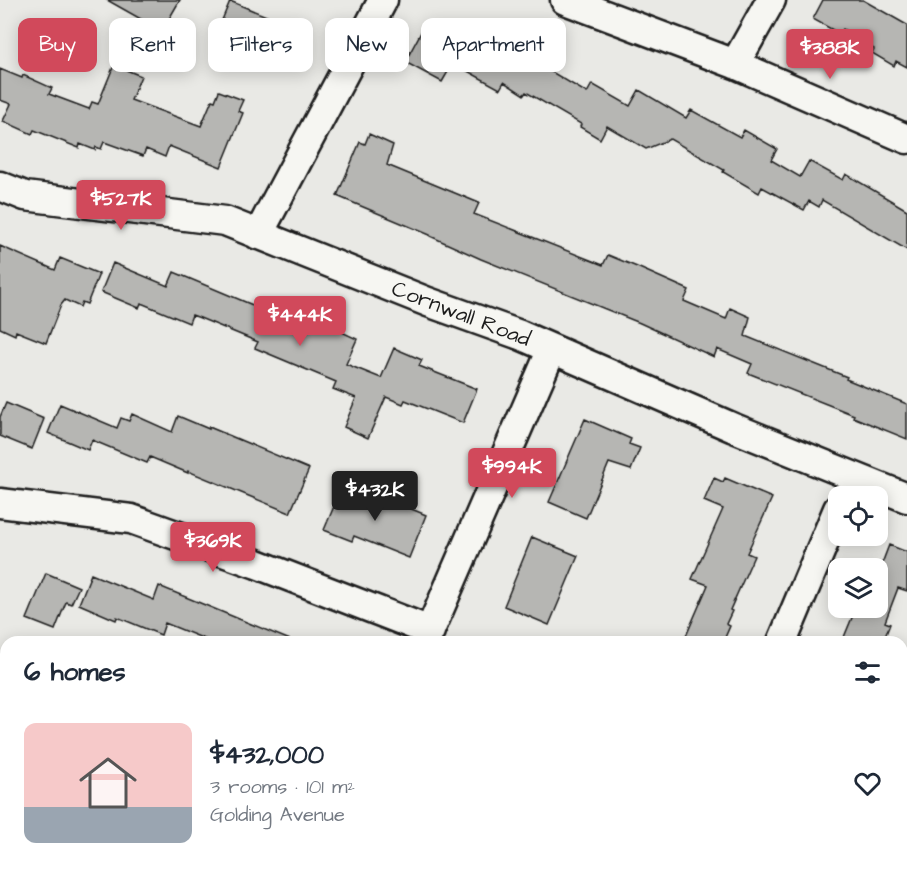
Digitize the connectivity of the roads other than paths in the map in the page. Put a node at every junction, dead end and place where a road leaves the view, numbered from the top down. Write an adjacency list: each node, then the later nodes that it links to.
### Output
1 (383, 0): 7 (street)
2 (565, 0): 4 (street)
3 (771, 0): 4 (street)
4 (735, 64): 5 (street)
5 (907, 139)
6 (0, 186): 7 (street, Cornwall Road)
7 (258, 235): 8 (street, Cornwall Road)
8 (552, 350): 9 (street, Cornwall Road); 14 (street)
9 (848, 486)
10 (888, 494): 11 (street, Cornwall Road)
11 (907, 498)
12 (0, 503): 14 (street)
13 (828, 532): 15 (street)
14 (427, 636)
15 (785, 636)

